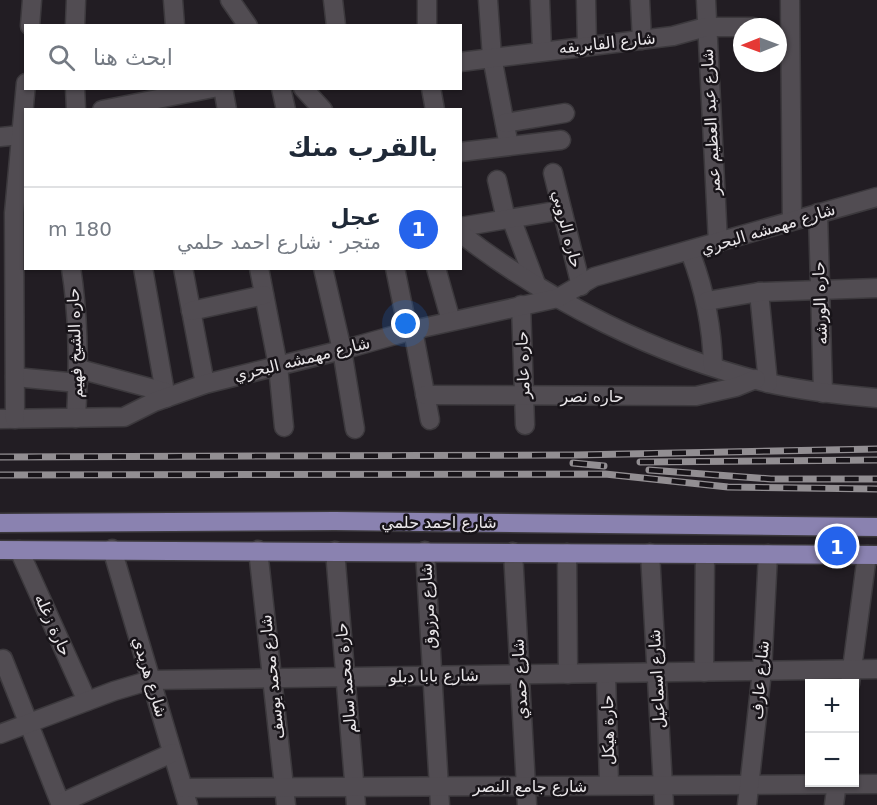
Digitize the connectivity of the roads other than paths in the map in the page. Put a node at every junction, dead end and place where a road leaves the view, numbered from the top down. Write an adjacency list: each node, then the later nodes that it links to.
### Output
1 (32, 0): 14 (street)
2 (76, 0): 15 (street)
3 (173, 0): 16 (street)
4 (232, 0): 17 (street)
5 (333, 0): 18 (street)
6 (427, 0): 19 (street)
7 (488, 0): 25 (street)
8 (540, 0): 24 (street)
9 (586, 0): 23 (street)
10 (640, 0): 22 (street)
11 (706, 0): 20 (street, شارع عبد العظيم عمر)
12 (790, 0): 13 (street)
13 (786, 18)
14 (30, 24)
15 (75, 24)
16 (175, 24)
17 (244, 24)
18 (336, 24)
19 (427, 24)
20 (706, 27): 21 (street, شارع الفابريقه); 22 (street, شارع الفابريقه); 63 (street, شارع عبد العظيم عمر)
21 (733, 27)
22 (642, 40): 23 (street, شارع الفابريقه)
23 (587, 46): 24 (street, شارع الفابريقه)
24 (542, 50): 25 (street, شارع الفابريقه)
25 (492, 57): 26 (street, شارع الفابريقه); 46 (street)
26 (462, 62)
27 (786, 72): 60 (street)
28 (25, 90): 38 (street)
29 (75, 90): 39 (street)
30 (196, 90): 35 (street)
31 (223, 90): 40 (street)
32 (281, 90): 41 (street)
33 (305, 90): 42 (street)
34 (431, 90): 43 (street)
35 (178, 92): 36 (street)
36 (151, 105): 37 (street)
37 (122, 107)
38 (24, 108)
39 (76, 108)
40 (227, 108)
41 (286, 108)
42 (321, 108)
43 (435, 108)
44 (24, 113): 47 (street)
45 (565, 113): 46 (street)
46 (505, 123): 50 (street)
47 (23, 129): 48 (street); 52 (street)
48 (0, 137)
49 (561, 140): 50 (street)
50 (509, 146): 51 (street)
51 (462, 152)
52 (22, 169): 57 (street)
53 (553, 173): 56 (street, حاره الروبي)
54 (496, 180): 59 (street)
55 (877, 197): 58 (street, شارع مهمشه البحري)
56 (562, 210): 59 (street); 73 (street, حاره الروبي)
57 (20, 212): 85 (street)
58 (818, 213): 60 (street, شارع مهمشه البحري); 75 (street, حاره الورشه)
59 (509, 219): 61 (street); 72 (street)
60 (792, 220): 63 (street, شارع مهمشه البحري)
61 (462, 227)
62 (462, 234): 72 (street)
63 (718, 243): 64 (street, شارع مهمشه البحري)
64 (690, 252): 73 (street, شارع مهمشه البحري); 79 (street)
65 (71, 270): 88 (street, حاره الشيخ فهيم)
66 (143, 270): 94 (street)
67 (183, 270): 81 (street)
68 (259, 270): 77 (street)
69 (323, 270): 84 (street)
70 (395, 270): 83 (street)
71 (437, 270): 82 (street)
72 (536, 284): 78 (street)
73 (581, 286): 78 (street, شارع مهمشه البحري)
74 (877, 288): 75 (street)
75 (820, 290): 76 (street); 92 (street, حاره الورشه)
76 (759, 292): 79 (street); 90 (street)
77 (264, 295): 81 (street); 86 (street)
78 (558, 298): 80 (street, شارع مهمشه البحري); 87 (street)
79 (706, 301): 87 (street)
80 (521, 305): 82 (street, شارع مهمشه البحري); 95 (street, حاره عامر)
81 (191, 311): 91 (street)
82 (451, 321): 83 (street, شارع مهمشه البحري)
83 (410, 330): 84 (street, شارع مهمشه البحري); 93 (street)
84 (342, 351): 86 (street, شارع مهمشه البحري); 102 (street)
85 (8, 356): 89 (street)
86 (278, 366): 91 (street, شارع مهمشه البحري); 101 (street)
87 (713, 366): 90 (street)
88 (79, 376): 89 (street); 94 (street); 97 (street, حاره الشيخ فهيم)
89 (15, 377): 98 (street)
90 (762, 381): 92 (street); 95 (street, حاره نصر)
91 (205, 384): 94 (street, شارع مهمشه البحري)
92 (823, 393): 96 (street)
93 (425, 394): 95 (street, حاره نصر); 99 (street)
94 (166, 395): 97 (street, شارع مهمشه البحري)
95 (524, 396): 100 (street, حاره عامر)
96 (877, 398)
97 (76, 418): 98 (street, شارع مهمشه البحري)
98 (8, 419)
99 (430, 420)
100 (525, 425)
101 (284, 427)
102 (355, 429)
103 (0, 523): 104 (main road, شارع احمد حلمي)
104 (877, 527)
105 (112, 549): 107 (main road, شارع احمد حلمي); 108 (main road, شارع احمد حلمي); 129 (street, شارع هريدي)
106 (0, 550): 107 (main road, شارع احمد حلمي)
107 (19, 550): 130 (street, حارة زغله)
108 (258, 550): 109 (main road, شارع احمد حلمي); 128 (street, شارع محمد يوسف)
109 (335, 551): 110 (main road, شارع احمد حلمي); 127 (street, حارة محمد سالم)
110 (425, 551): 111 (main road, شارع احمد حلمي); 125 (street, شارع مرزوق)
111 (513, 552): 112 (main road, شارع احمد حلمي); 124 (street, شارع حمدي)
112 (567, 553): 113 (main road, شارع احمد حلمي); 122 (street)
113 (650, 553): 114 (main road, شارع احمد حلمي); 121 (street, شارع اسماعيل)
114 (705, 554): 115 (main road, شارع احمد حلمي); 120 (street)
115 (768, 554): 116 (main road, شارع احمد حلمي); 119 (street, شارع عارف)
116 (872, 555): 126 (street)
117 (3, 659): 131 (street)
118 (877, 669): 126 (street, شارع بابا دبلو)
119 (762, 671): 120 (street, شارع بابا دبلو); 126 (street, شارع بابا دبلو); 139 (street, شارع عارف)
120 (704, 672): 121 (street, شارع بابا دبلو)
121 (657, 673): 123 (street, شارع بابا دبلو); 138 (street, شارع اسماعيل)
122 (568, 674): 123 (street, شارع بابا دبلو); 124 (street, شارع بابا دبلو)
123 (606, 674): 137 (street, حارة هيكل)
124 (520, 675): 125 (street, شارع بابا دبلو); 141 (street, شارع حمدي)
125 (432, 676): 127 (street, شارع بابا دبلو); 140 (street, شارع مرزوق)
126 (851, 677)
127 (346, 678): 128 (street, شارع بابا دبلو); 145 (street, حارة محمد سالم)
128 (272, 679): 129 (street, شارع بابا دبلو); 144 (street, شارع محمد يوسف)
129 (151, 680): 130 (street, شارع بابا دبلو); 133 (street, شارع هريدي)
130 (87, 701): 131 (street, شارع بابا دبلو)
131 (29, 723): 132 (street, شارع بابا دبلو); 146 (street)
132 (0, 734)
133 (172, 753): 143 (street, شارع هريدي); 146 (street)
134 (805, 784): 139 (street, شارع جامع النصر)
135 (859, 784): 136 (street, شارع جامع النصر)
136 (877, 784)
137 (609, 785): 138 (street, شارع جامع النصر); 141 (street, شارع جامع النصر)
138 (663, 785): 139 (street, شارع جامع النصر); 149 (street, شارع اسماعيل)
139 (750, 785): 150 (street, شارع عارف)
140 (439, 786): 141 (street, شارع جامع النصر); 145 (street, شارع جامع النصر); 147 (street, شارع مرزوق)
141 (526, 786): 148 (street, شارع حمدي)
142 (837, 787): 151 (street)
143 (185, 796): 144 (street, شارع جامع النصر)
144 (285, 796): 145 (street, شارع جامع النصر)
145 (356, 796)
146 (61, 804)
147 (440, 805)
148 (527, 805)
149 (664, 805)
150 (747, 805)
151 (834, 805)

